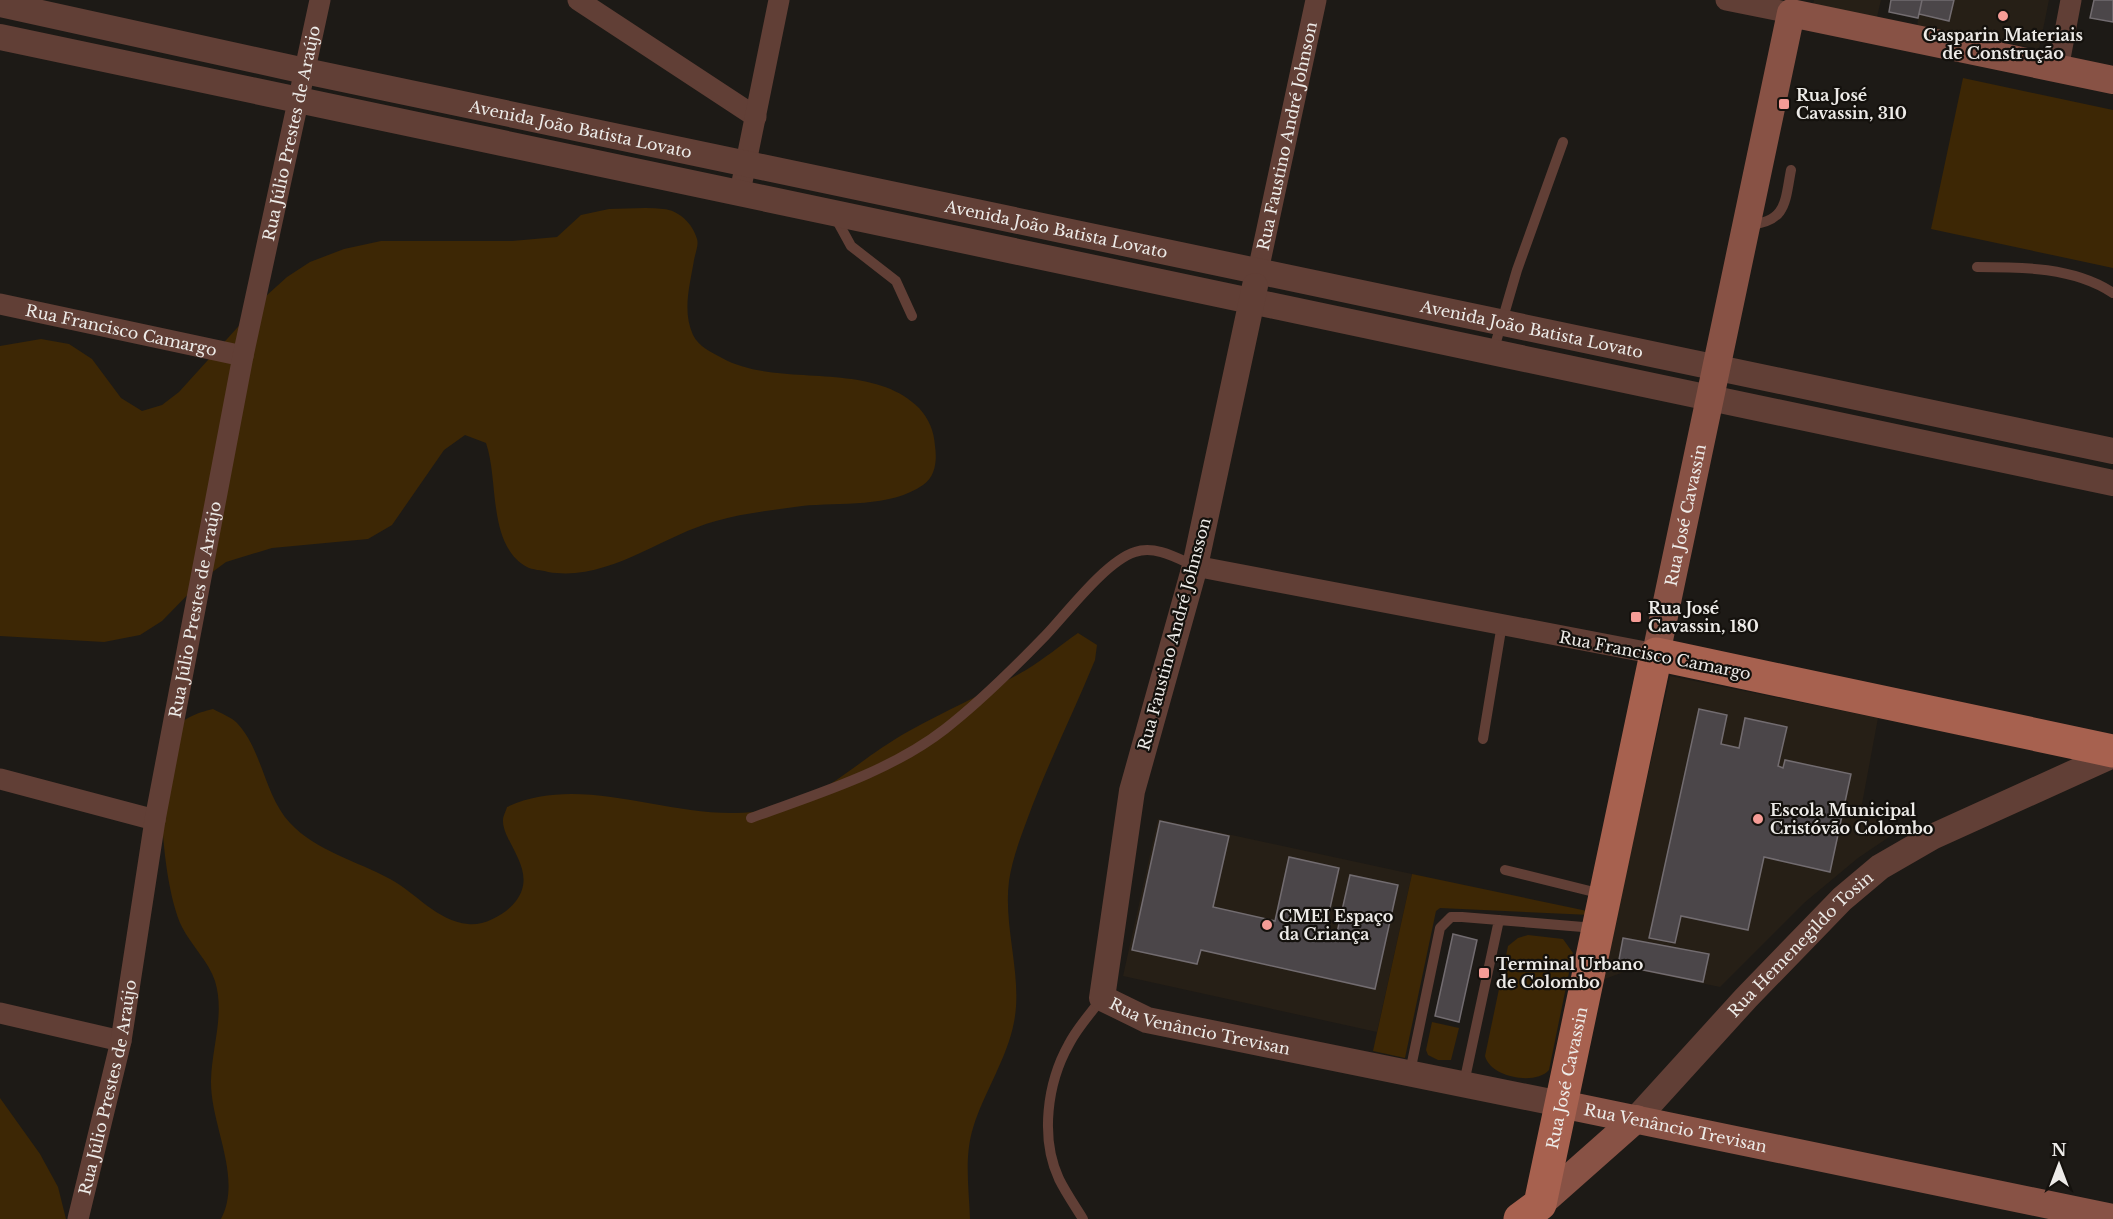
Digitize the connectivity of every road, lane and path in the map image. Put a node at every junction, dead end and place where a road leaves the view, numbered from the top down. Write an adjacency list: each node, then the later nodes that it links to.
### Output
1 (320, 0): 11 (street, Rua Júlio Prestes de Araújo)
2 (578, 0): 14 (street)
3 (780, 0): 14 (street)
4 (1316, 0): 22 (street, Rua Faustino André Johnson)
5 (1726, 0): 8 (street)
6 (2071, 0): 10 (street)
7 (0, 4): 11 (street, Avenida João Batista Lovato)
8 (1792, 6): 10 (main road); 20 (main road, Rua José Cavassin)
9 (0, 37): 13 (street, Avenida João Batista Lovato)
10 (2058, 69): 12 (main road)
11 (305, 71): 13 (street, Rua Júlio Prestes de Araújo); 16 (street, Avenida João Batista Lovato)
12 (2113, 80)
13 (300, 99): 18 (street, Avenida João Batista Lovato); 30 (street, Rua Júlio Prestes de Araújo)
14 (756, 117): 16 (street)
15 (1563, 142): 27 (lane)
16 (746, 164): 18 (street); 22 (street, Avenida João Batista Lovato)
17 (1791, 170): 20 (lane)
18 (740, 192): 19 (street, Avenida João Batista Lovato)
19 (832, 212): 24 (street, Avenida João Batista Lovato); 26 (lane)
20 (1746, 225): 31 (main road, Rua José Cavassin)
21 (1977, 267): 23 (lane)
22 (1258, 271): 24 (street, Rua Faustino André Johnsson); 27 (street, Avenida João Batista Lovato)
23 (2113, 293)
24 (1252, 301): 29 (street, Avenida João Batista Lovato); 36 (street, Rua Faustino André Johnsson)
25 (0, 304): 30 (street, Rua Francisco Camargo)
26 (912, 316)
27 (1499, 323): 28 (street, Avenida João Batista Lovato); 29 (lane)
28 (1623, 348): 31 (street, Avenida João Batista Lovato); 32 (street)
29 (1492, 353): 32 (street, Avenida João Batista Lovato)
30 (243, 356): 43 (street, Rua Júlio Prestes de Araújo)
31 (1716, 367): 33 (main road, Rua José Cavassin); 34 (street, Avenida João Batista Lovato)
32 (1618, 378): 33 (street, Avenida João Batista Lovato)
33 (1710, 398): 35 (street, Avenida João Batista Lovato); 38 (main road, Rua José Cavassin)
34 (2113, 451)
35 (2113, 483)
36 (1195, 566): 37 (street, Rua Francisco Camargo); 42 (lane); 48 (street, Rua Faustino André Johnsson)
37 (1502, 624): 38 (street, Rua Francisco Camargo); 39 (lane)
38 (1656, 654): 40 (main road, Rua Francisco Camargo); 45 (main road, Rua José Cavassin)
39 (1483, 739)
40 (2113, 753): 54 (street, Rua Hemenegildo Tosin)
41 (0, 779): 43 (street)
42 (751, 818)
43 (155, 820): 50 (street, Rua Júlio Prestes de Araújo)
44 (1505, 870): 45 (lane)
45 (1606, 894): 47 (main road, Rua José Cavassin)
46 (1499, 920): 47 (lane); 51 (lane); 52 (lane)
47 (1598, 929): 53 (main road, Rua José Cavassin)
48 (1102, 998): 51 (street, Rua Venâncio Trevisan); 58 (lane)
49 (0, 1012): 50 (street)
50 (121, 1041): 57 (street, Rua Júlio Prestes de Araújo)
51 (1410, 1072): 52 (street, Rua Venâncio Trevisan)
52 (1464, 1083): 53 (street, Rua Venâncio Trevisan)
53 (1561, 1104): 54 (main road, Rua Venâncio Trevisan); 55 (main road, Rua José Cavassin)
54 (1636, 1119): 55 (main road, Rua Hemenegildo Tosin); 56 (main road, Rua Venâncio Trevisan)
55 (1530, 1211)
56 (2113, 1218)
57 (78, 1219)
58 (1083, 1219)

